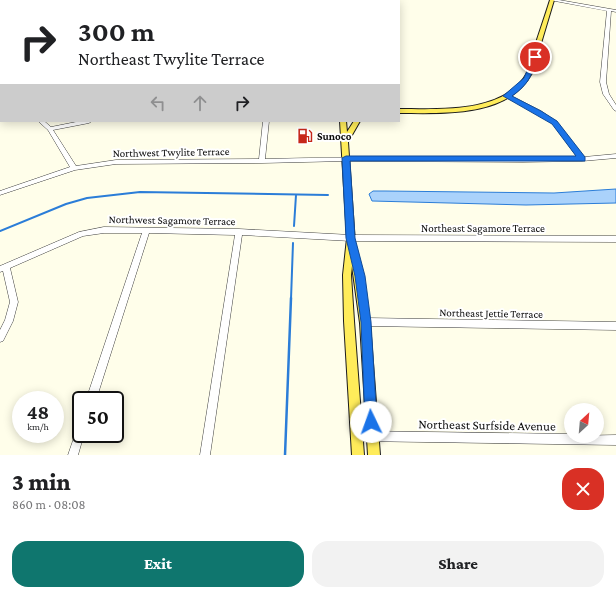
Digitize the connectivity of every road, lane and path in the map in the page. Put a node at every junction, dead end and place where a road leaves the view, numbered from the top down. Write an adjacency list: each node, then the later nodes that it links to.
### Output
1 (552, 0): 2 (street); 4 (main road)
2 (609, 10): 3 (street); 5 (street)
3 (616, 11)
4 (507, 96): 6 (main road); 16 (street)
5 (616, 109)
6 (400, 111)
7 (42, 122): 12 (street)
8 (84, 122): 12 (street)
9 (266, 122): 17 (street)
10 (343, 122): 13 (main road)
11 (356, 122): 13 (main road)
12 (50, 129): 18 (street)
13 (345, 142): 15 (main road)
14 (616, 156): 16 (street, Northwest Twylite Terrace)
15 (346, 158): 16 (street, Northwest Twylite Terrace); 17 (street, Northwest Twylite Terrace); 22 (main road)
16 (582, 159)
17 (262, 161): 18 (street, Northwest Twylite Terrace)
18 (74, 168): 19 (street, Northwest Twylite Terrace)
19 (0, 193)
20 (147, 230): 21 (street, Northwest Sagamore Terrace); 24 (street, Northwest Sagamore Terrace); 28 (street)
21 (238, 232): 22 (street, Northwest Sagamore Terrace); 34 (street)
22 (351, 238): 23 (street, Northeast Sagamore Terrace); 25 (main road); 29 (main road)
23 (616, 239)
24 (3, 268): 27 (street)
25 (366, 322): 26 (street, Northeast Jettie Terrace); 30 (main road)
26 (616, 326)
27 (0, 338)
28 (94, 391)
29 (358, 436): 30 (street, Northeast Surfside Avenue); 35 (main road)
30 (372, 437): 31 (street, Northeast Surfside Avenue); 36 (main road)
31 (616, 440)
32 (76, 443): 33 (street)
33 (72, 455)
34 (204, 455)
35 (358, 455)
36 (374, 455)

